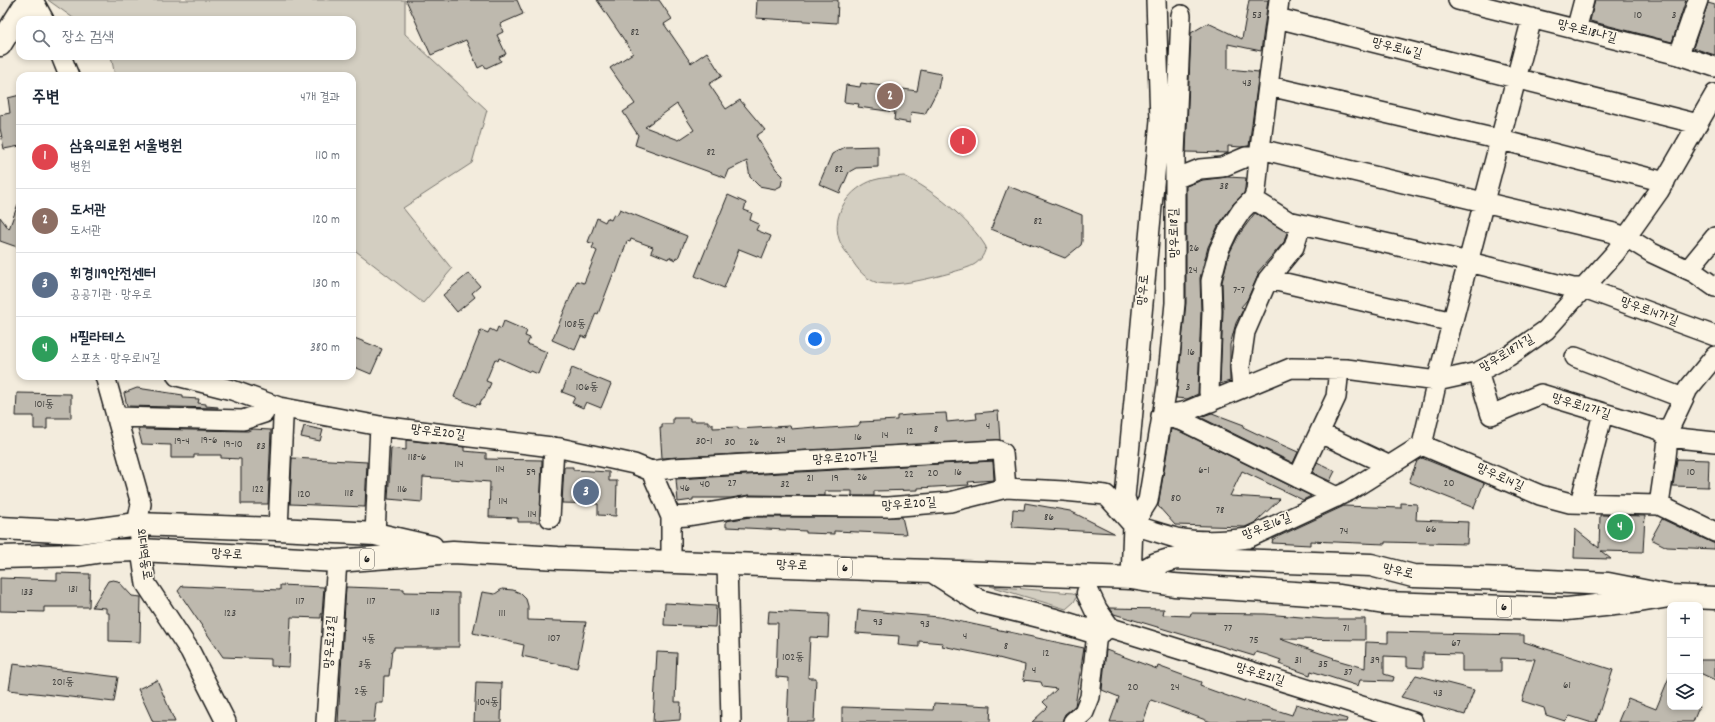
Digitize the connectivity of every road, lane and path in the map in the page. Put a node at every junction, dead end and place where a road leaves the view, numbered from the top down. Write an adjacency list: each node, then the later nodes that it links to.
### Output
1 (28, 0): 9 (main road)
2 (32, 0): 10 (street)
3 (1156, 0): 69 (street, 망우로)
4 (1458, 0): 11 (street, 망우로18나길)
5 (1584, 0): 13 (street)
6 (1698, 0): 15 (street)
7 (1278, 9): 19 (street, 망우로16길); 20 (street)
8 (1181, 14): 24 (street, 망우로18길)
9 (18, 16)
10 (42, 16)
11 (1532, 18): 13 (street, 망우로18나길); 19 (street)
12 (16, 19): 14 (main road)
13 (1576, 30): 15 (street, 망우로18나길)
14 (0, 45)
15 (1679, 55): 17 (street, 망우로18나길)
16 (63, 60): 18 (street)
17 (1715, 67)
18 (67, 72)
19 (1516, 79): 21 (street, 망우로18가길); 22 (street)
20 (1269, 86): 22 (street); 23 (street)
21 (1709, 112): 25 (street, 망우로18가길)
22 (1501, 140): 25 (street); 27 (street)
23 (1259, 152): 24 (street); 26 (street); 27 (street)
24 (1175, 179): 50 (street, 망우로18길)
25 (1665, 182): 29 (street, 망우로18가길)
26 (1253, 199): 28 (street); 47 (street)
27 (1485, 202): 29 (street); 31 (street)
28 (1301, 224): 31 (street); 33 (street)
29 (1626, 237): 32 (street); 35 (street, 망우로18가길)
30 (1715, 237): 32 (street)
31 (1469, 262): 35 (street); 36 (street)
32 (1688, 270): 34 (street)
33 (1268, 279): 36 (street); 45 (street)
34 (1715, 287)
35 (1584, 288): 37 (street, 망우로14가길); 41 (street, 망우로18가길)
36 (1453, 322): 44 (street)
37 (1715, 336)
38 (1715, 356): 46 (street)
39 (1575, 357): 46 (street)
40 (1339, 369): 44 (street, 망우로18가길); 45 (street, 망우로18가길); 54 (street)
41 (1478, 372): 44 (street, 망우로18가길); 49 (street, 망우로12가길)
42 (105, 380): 51 (street, 외대역동로)
43 (193, 380): 53 (street, 망우로20길)
44 (1437, 381): 57 (street)
45 (1242, 388): 47 (street, 망우로18가길)
46 (1684, 398): 55 (street)
47 (1211, 402): 50 (street, 망우로18가길)
48 (264, 413): 51 (street)
49 (1603, 413): 55 (street, 망우로12가길); 64 (street)
50 (1162, 416): 61 (street); 69 (street, 망우로18길)
51 (116, 417): 68 (street, 외대역동로)
52 (283, 419): 71 (street)
53 (380, 426): 58 (street, 망우로20길); 73 (street)
54 (1320, 433): 59 (street); 61 (street)
55 (1668, 437): 56 (street, 망우로12가길); 65 (street)
56 (1715, 442)
57 (1422, 445): 59 (street, 망우로16길); 64 (street, 망우로14길)
58 (554, 447): 60 (street, 망우로20길); 67 (street)
59 (1390, 466): 63 (street, 망우로16길)
60 (651, 471): 62 (street, 망우로20가길); 66 (street)
61 (1298, 478): 63 (street)
62 (1006, 488): 66 (street, 망우로20길); 69 (street, 망우로20길)
63 (1337, 497): 69 (street, 망우로16길)
64 (1580, 503): 65 (street, 망우로14길)
65 (1659, 505): 72 (street, 망우로14길)
66 (671, 517): 78 (street)
67 (550, 518)
68 (137, 524): 70 (main road, 망우로 / 6); 71 (main road, 망우로 / 6); 74 (street, 외대역동로)
69 (1133, 525): 81 (street, 망우로)
70 (0, 528)
71 (278, 530): 73 (main road, 망우로 / 6)
72 (1715, 532)
73 (374, 534): 75 (main road, 망우로 / 6)
74 (141, 550): 76 (main road, 망우로 / 6); 77 (main road, 망우로 / 6); 88 (street, 외대역동로)
75 (453, 552): 77 (main road, 망우로 / 6); 78 (main road, 망우로 / 6)
76 (0, 557)
77 (337, 561): 89 (street, 망우로23길)
78 (671, 562): 79 (main road, 망우로 / 6)
79 (727, 564): 80 (main road, 망우로 / 6); 90 (street)
80 (932, 571): 82 (main road, 망우로 / 6); 85 (main road)
81 (1131, 578): 82 (main road, 망우로 / 6); 83 (main road, 망우로 / 6); 83 (main road, 망우로 / 6)
82 (1088, 584): 85 (main road); 86 (main road)
83 (1669, 596): 84 (main road, 망우로 / 6)
84 (1715, 598)
85 (1055, 620): 86 (main road)
86 (1103, 630): 87 (street, 망우로21길); 91 (street)
87 (1384, 718): 92 (street, 망우로21길)
88 (226, 722)
89 (326, 722)
90 (731, 722)
91 (1073, 722)
92 (1413, 722)

